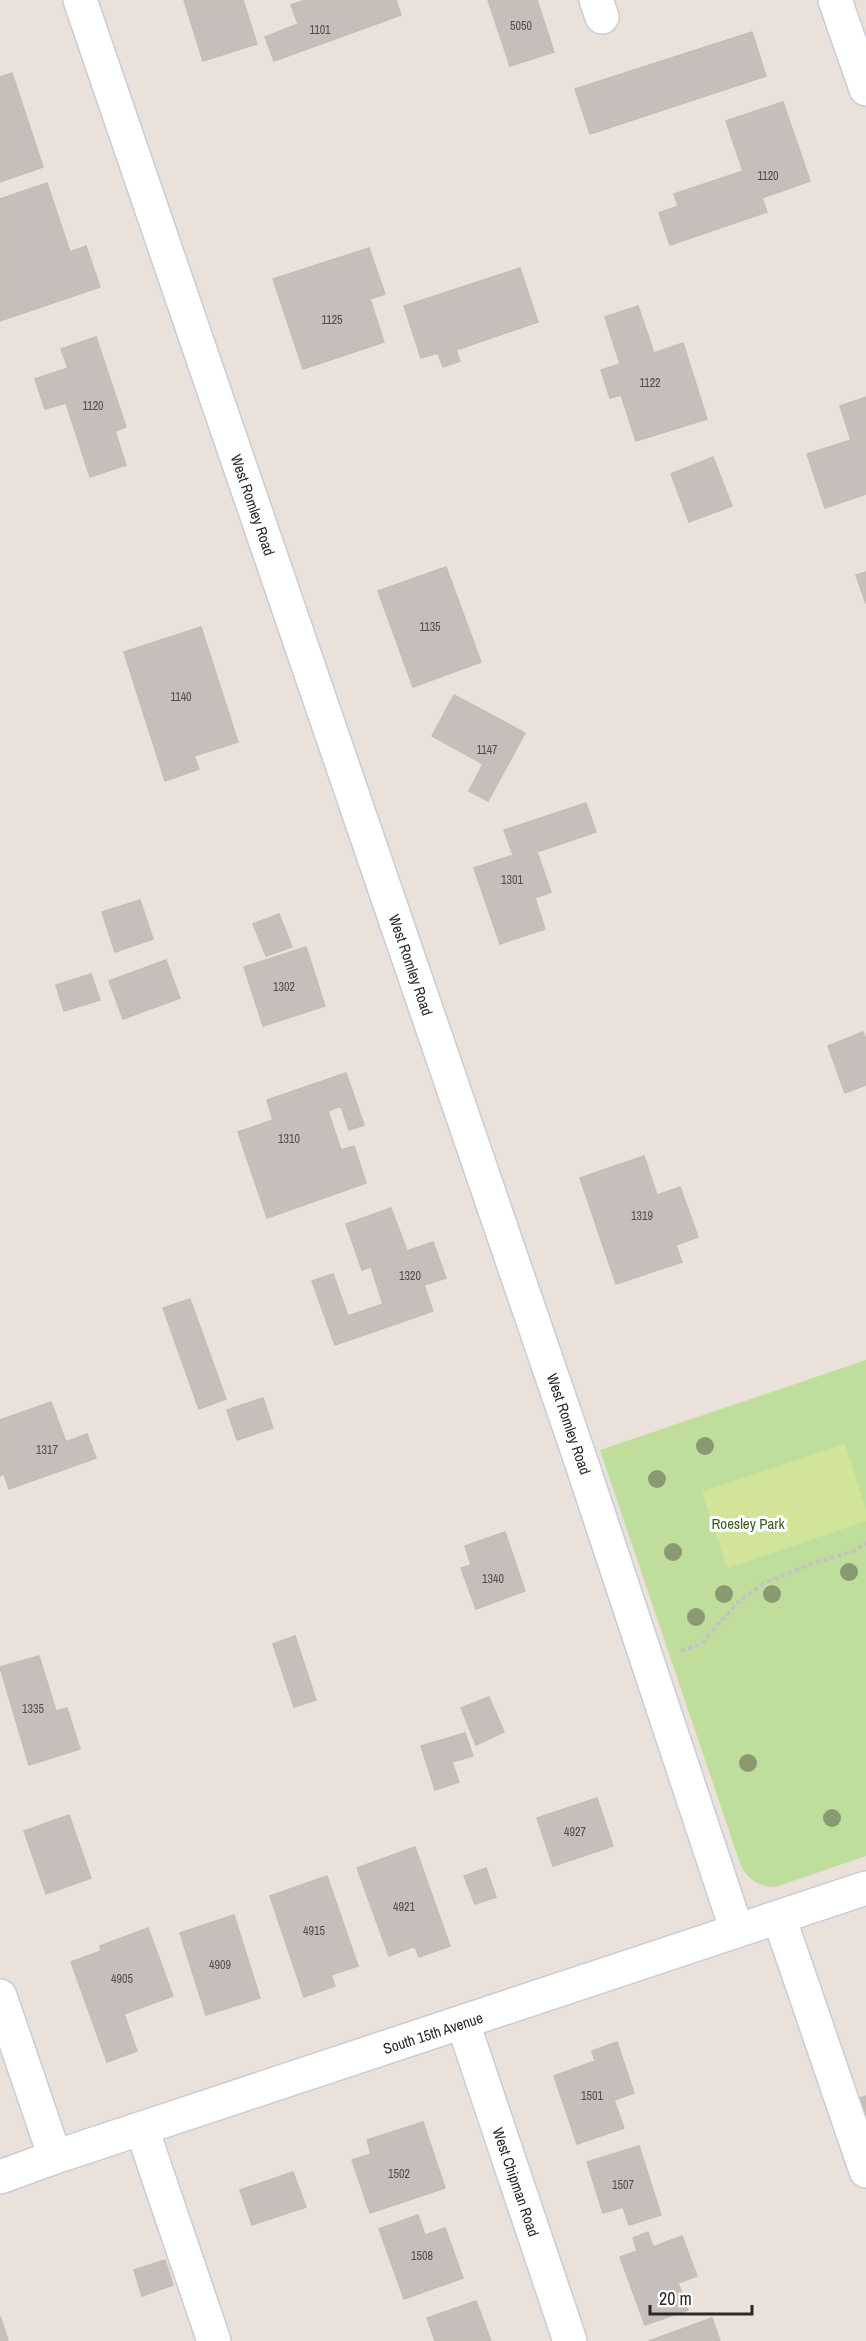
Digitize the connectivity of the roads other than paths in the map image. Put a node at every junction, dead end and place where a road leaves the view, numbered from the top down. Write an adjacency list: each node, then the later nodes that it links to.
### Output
1 (80, 0): 6 (street, West Romley Road)
2 (835, 0): 3 (street)
3 (866, 89)
4 (866, 1888): 5 (street, South 15th Avenue)
5 (779, 1917): 6 (street, South 15th Avenue); 11 (street)
6 (737, 1931): 8 (street, South 15th Avenue)
7 (0, 1996): 10 (street)
8 (463, 2023): 9 (street, South 15th Avenue); 14 (street, West Chipman Road)
9 (142, 2129): 10 (street, South 15th Avenue); 13 (street)
10 (55, 2157): 12 (street, South 15th Avenue)
11 (866, 2171)
12 (0, 2177)
13 (214, 2341)
14 (570, 2341)

